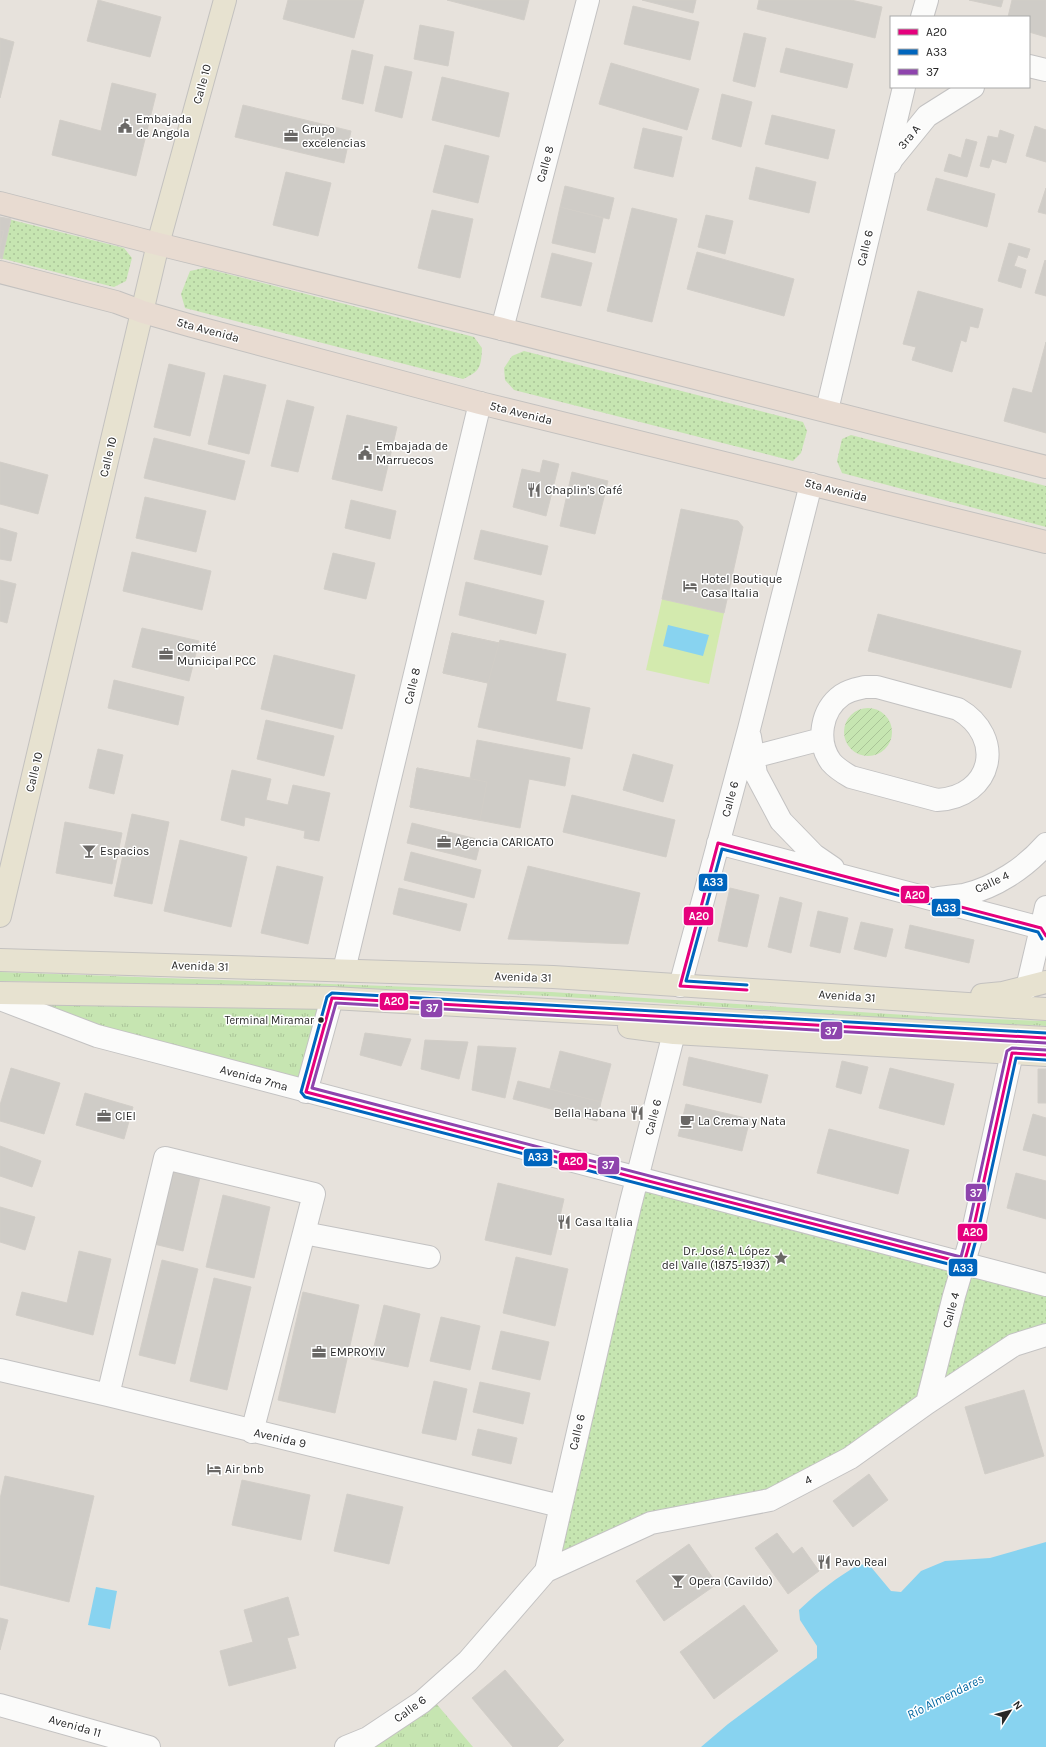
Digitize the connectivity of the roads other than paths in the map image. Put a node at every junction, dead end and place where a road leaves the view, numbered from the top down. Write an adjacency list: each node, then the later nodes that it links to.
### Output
1 (225, 0): 9 (main road, Calle 10)
2 (588, 0): 12 (street, Calle 8)
3 (927, 0): 4 (street)
4 (922, 16)
5 (904, 88): 8 (street, Calle 6)
6 (971, 88): 8 (street, 3ra A)
7 (0, 203): 9 (highway)
8 (874, 210): 14 (street, Calle 6)
9 (158, 244): 11 (main road, Calle 10); 12 (highway)
10 (0, 272): 11 (highway, 5ta Avenida)
11 (143, 312): 13 (highway, 5ta Avenida); 26 (main road, Calle 10)
12 (502, 329): 14 (highway)
13 (480, 403): 16 (highway, 5ta Avenida); 29 (street, Calle 8)
14 (826, 410): 15 (highway)
15 (1046, 467)
16 (811, 484): 17 (highway, 5ta Avenida); 18 (street, Calle 6)
17 (1046, 542)
18 (749, 729): 20 (street, Calle 6); 21 (street, Calle 6)
19 (822, 739): 19 (street); 20 (street)
20 (753, 757): 23 (street, Calle 6)
21 (718, 843): 23 (street); 31 (street, Calle 6)
22 (1046, 844): 24 (street, Calle 4)
23 (846, 877): 24 (street)
24 (929, 899): 27 (street)
25 (1046, 907): 27 (street)
26 (0, 916)
27 (1043, 932): 30 (street)
28 (0, 960): 29 (main road, Avenida 31)
29 (344, 970): 31 (main road, Avenida 31)
30 (1037, 985): 35 (main road)
31 (680, 986): 35 (main road, Avenida 31)
32 (0, 993): 33 (main road)
33 (332, 998): 36 (main road); 42 (street)
34 (0, 999): 42 (street, Avenida 7ma)
35 (905, 1000): 37 (main road, Avenida 31)
36 (461, 1005): 38 (main road); 39 (main road)
37 (1046, 1009)
38 (674, 1033): 40 (main road); 43 (street, Calle 6)
39 (1046, 1038)
40 (1012, 1053): 41 (main road); 46 (street, Calle 4)
41 (1046, 1055)
42 (306, 1092): 43 (street, Avenida 7ma)
43 (637, 1178): 46 (street, Avenida 7ma); 53 (street, Calle 6)
44 (304, 1233): 45 (street); 50 (street); 52 (street)
45 (429, 1257)
46 (964, 1263): 47 (street, Avenida 7ma); 51 (street, Calle 4)
47 (1046, 1285)
48 (1046, 1335): 51 (street, 4)
49 (0, 1370): 50 (street, Avenida 9)
50 (108, 1395): 52 (street, Avenida 9)
51 (927, 1403): 54 (street, 4)
52 (252, 1432): 53 (street, Avenida 9)
53 (560, 1506): 54 (street, Calle 6)
54 (546, 1571): 57 (street, Calle 6)
55 (0, 1705): 56 (street, Avenida 11)
56 (149, 1747)
57 (346, 1747)

